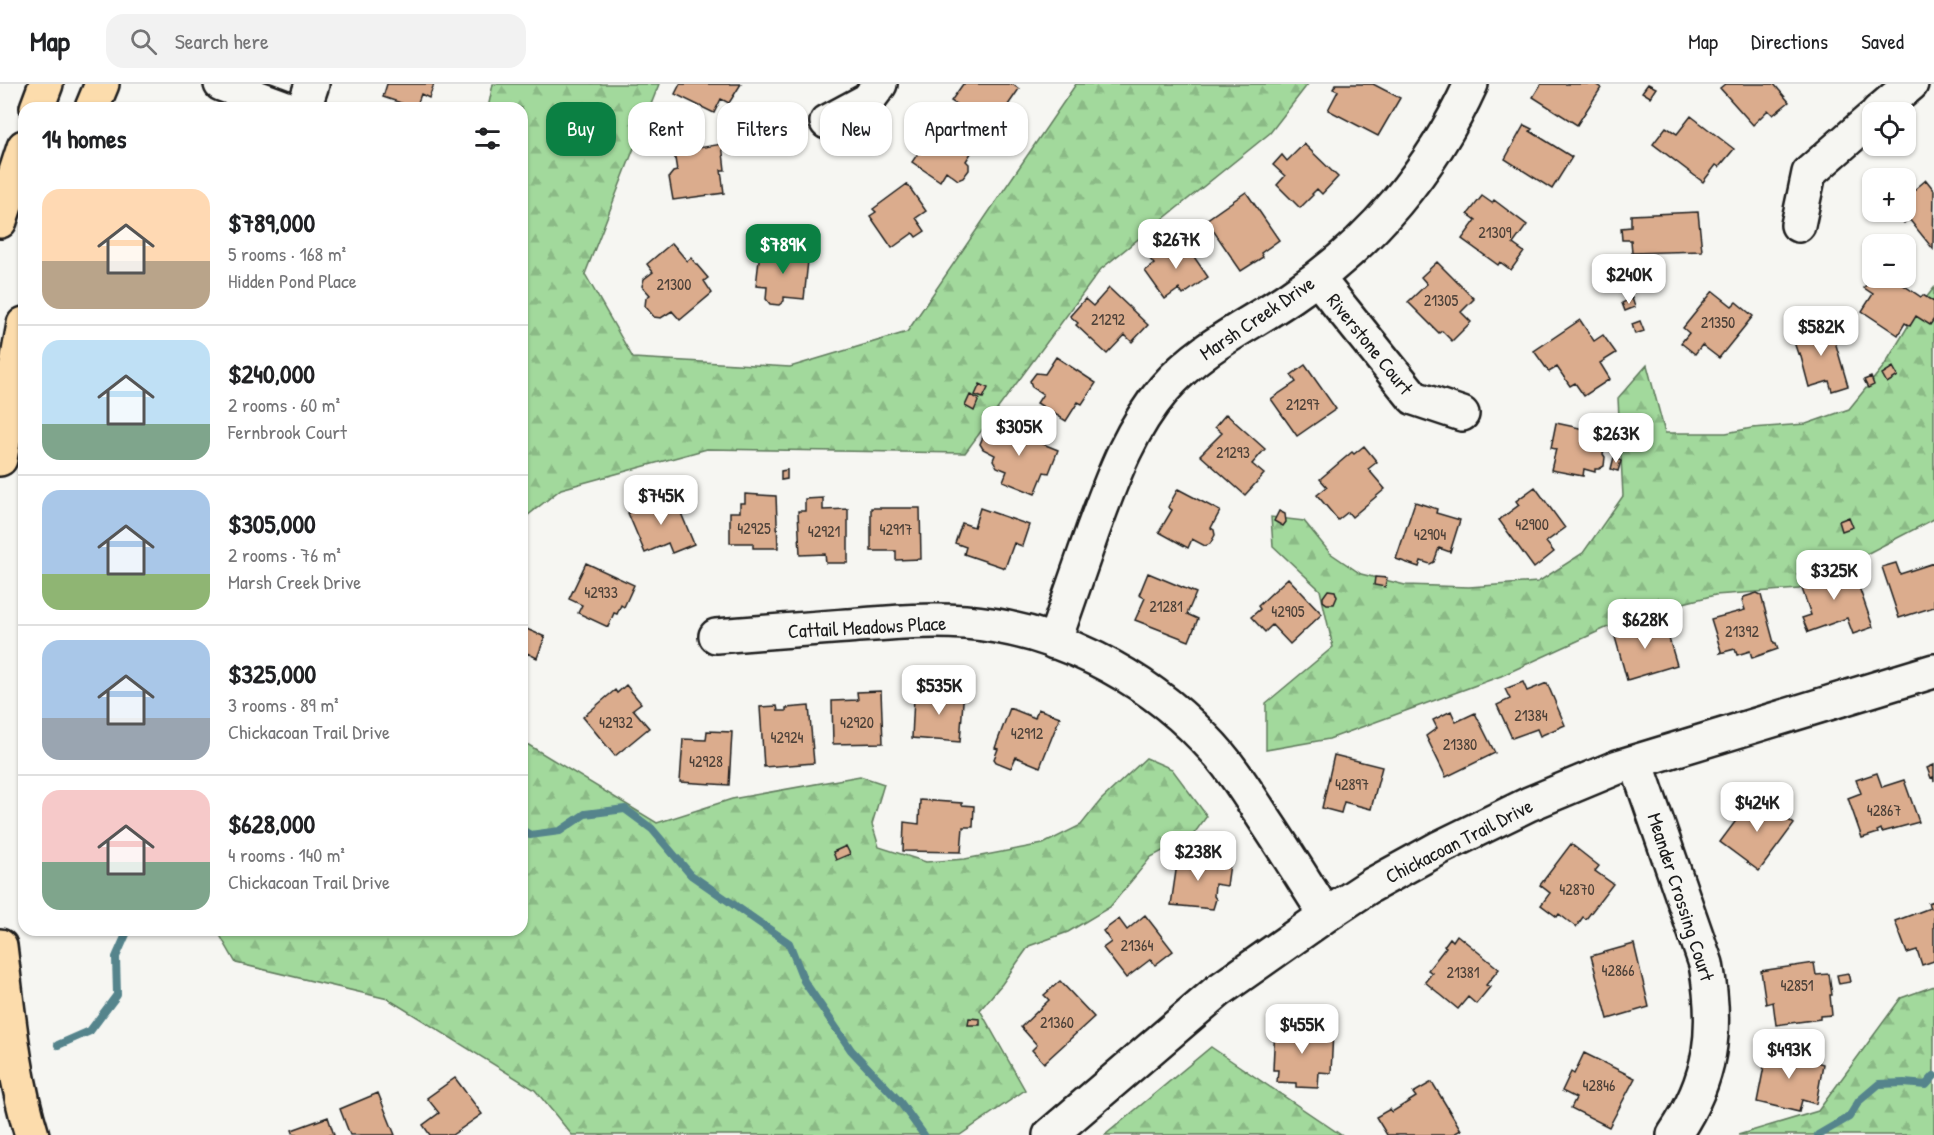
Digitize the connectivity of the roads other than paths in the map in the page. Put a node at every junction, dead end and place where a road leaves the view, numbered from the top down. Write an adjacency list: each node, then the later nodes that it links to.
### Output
1 (46, 84): 8 (main road)
2 (102, 84): 9 (main road)
3 (221, 84): 10 (street)
4 (312, 84): 11 (street)
5 (880, 84): 12 (street)
6 (1471, 84): 18 (street, Marsh Creek Drive)
7 (1911, 84): 13 (street)
8 (39, 102)
9 (94, 102)
10 (270, 102)
11 (306, 102)
12 (863, 102)
13 (1890, 102)
14 (1862, 126): 17 (street)
15 (18, 166): 16 (main road)
16 (0, 222)
17 (1798, 225)
18 (1318, 279): 20 (street, Riverstone Court); 23 (street, Marsh Creek Drive)
19 (18, 358): 21 (main road)
20 (1462, 414)
21 (0, 459)
22 (716, 636): 23 (street, Cattail Meadows Place)
23 (1054, 642): 26 (street, Cattail Meadows Place)
24 (1934, 671): 25 (street, Chickacoan Trail Drive)
25 (1636, 762): 26 (street, Chickacoan Trail Drive); 30 (street, Meander Crossing Court)
26 (1326, 915): 29 (street, Chickacoan Trail Drive)
27 (0, 946): 28 (main road)
28 (32, 1135)
29 (1050, 1135)
30 (1674, 1135)

